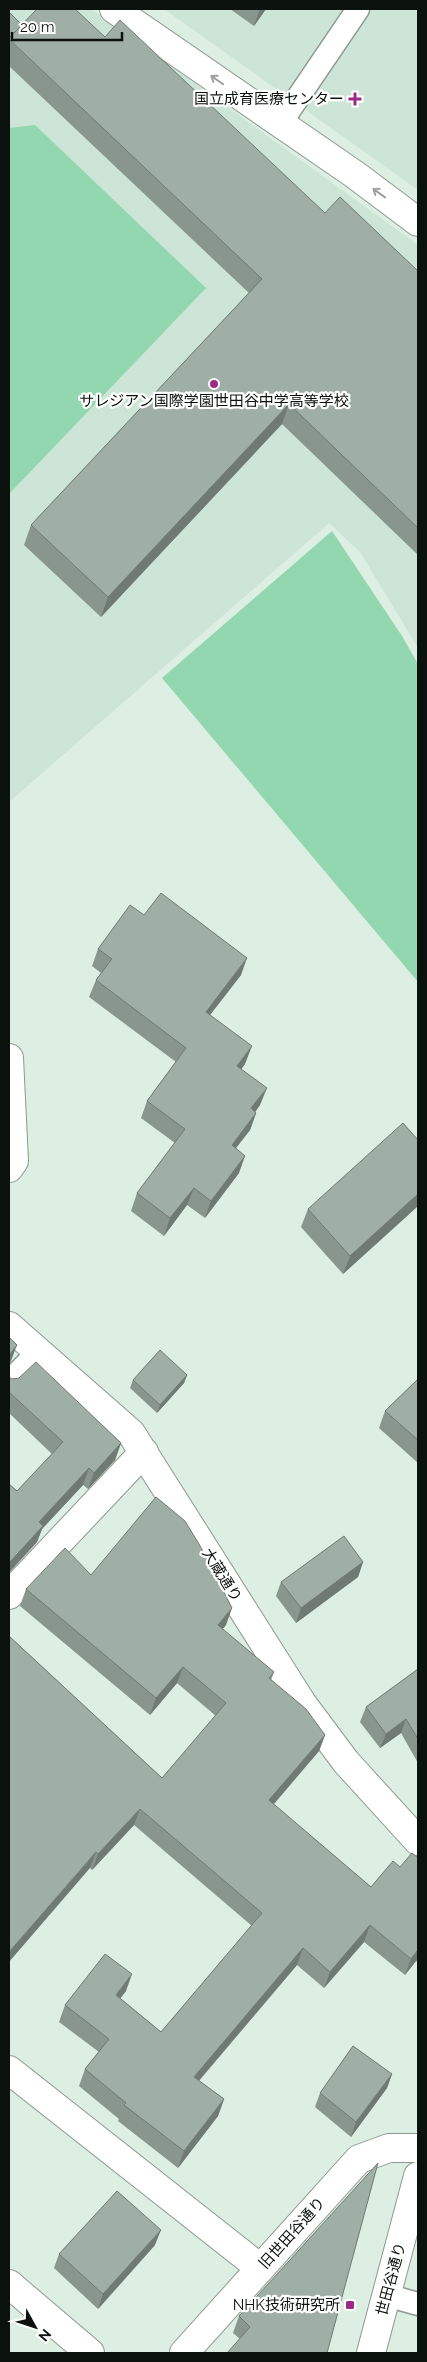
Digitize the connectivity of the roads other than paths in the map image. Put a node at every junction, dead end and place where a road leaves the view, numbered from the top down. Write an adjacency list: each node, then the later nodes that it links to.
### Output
1 (114, 9): 3 (street, one-way to 1)
2 (358, 9): 3 (lane)
3 (280, 124): 4 (street, one-way to 3)
4 (418, 222)
5 (9, 1058): 6 (street)
6 (9, 1168)
7 (9, 1326): 8 (street, 大蔵通り)
8 (39, 1352): 9 (lane); 10 (street, 大蔵通り)
9 (9, 1382)
10 (144, 1452): 11 (street); 12 (street, 大蔵通り)
11 (9, 1595)
12 (418, 1841)
13 (9, 2070): 16 (street)
14 (418, 2148): 16 (street, 旧世田谷通り)
15 (418, 2176): 17 (street, 世田谷通り)
16 (260, 2268): 21 (street, 旧世田谷通り)
17 (386, 2295): 19 (lane); 22 (street, 世田谷通り)
18 (14, 2297): 20 (street)
19 (418, 2304)
20 (90, 2353)
21 (184, 2353)
22 (371, 2353)

